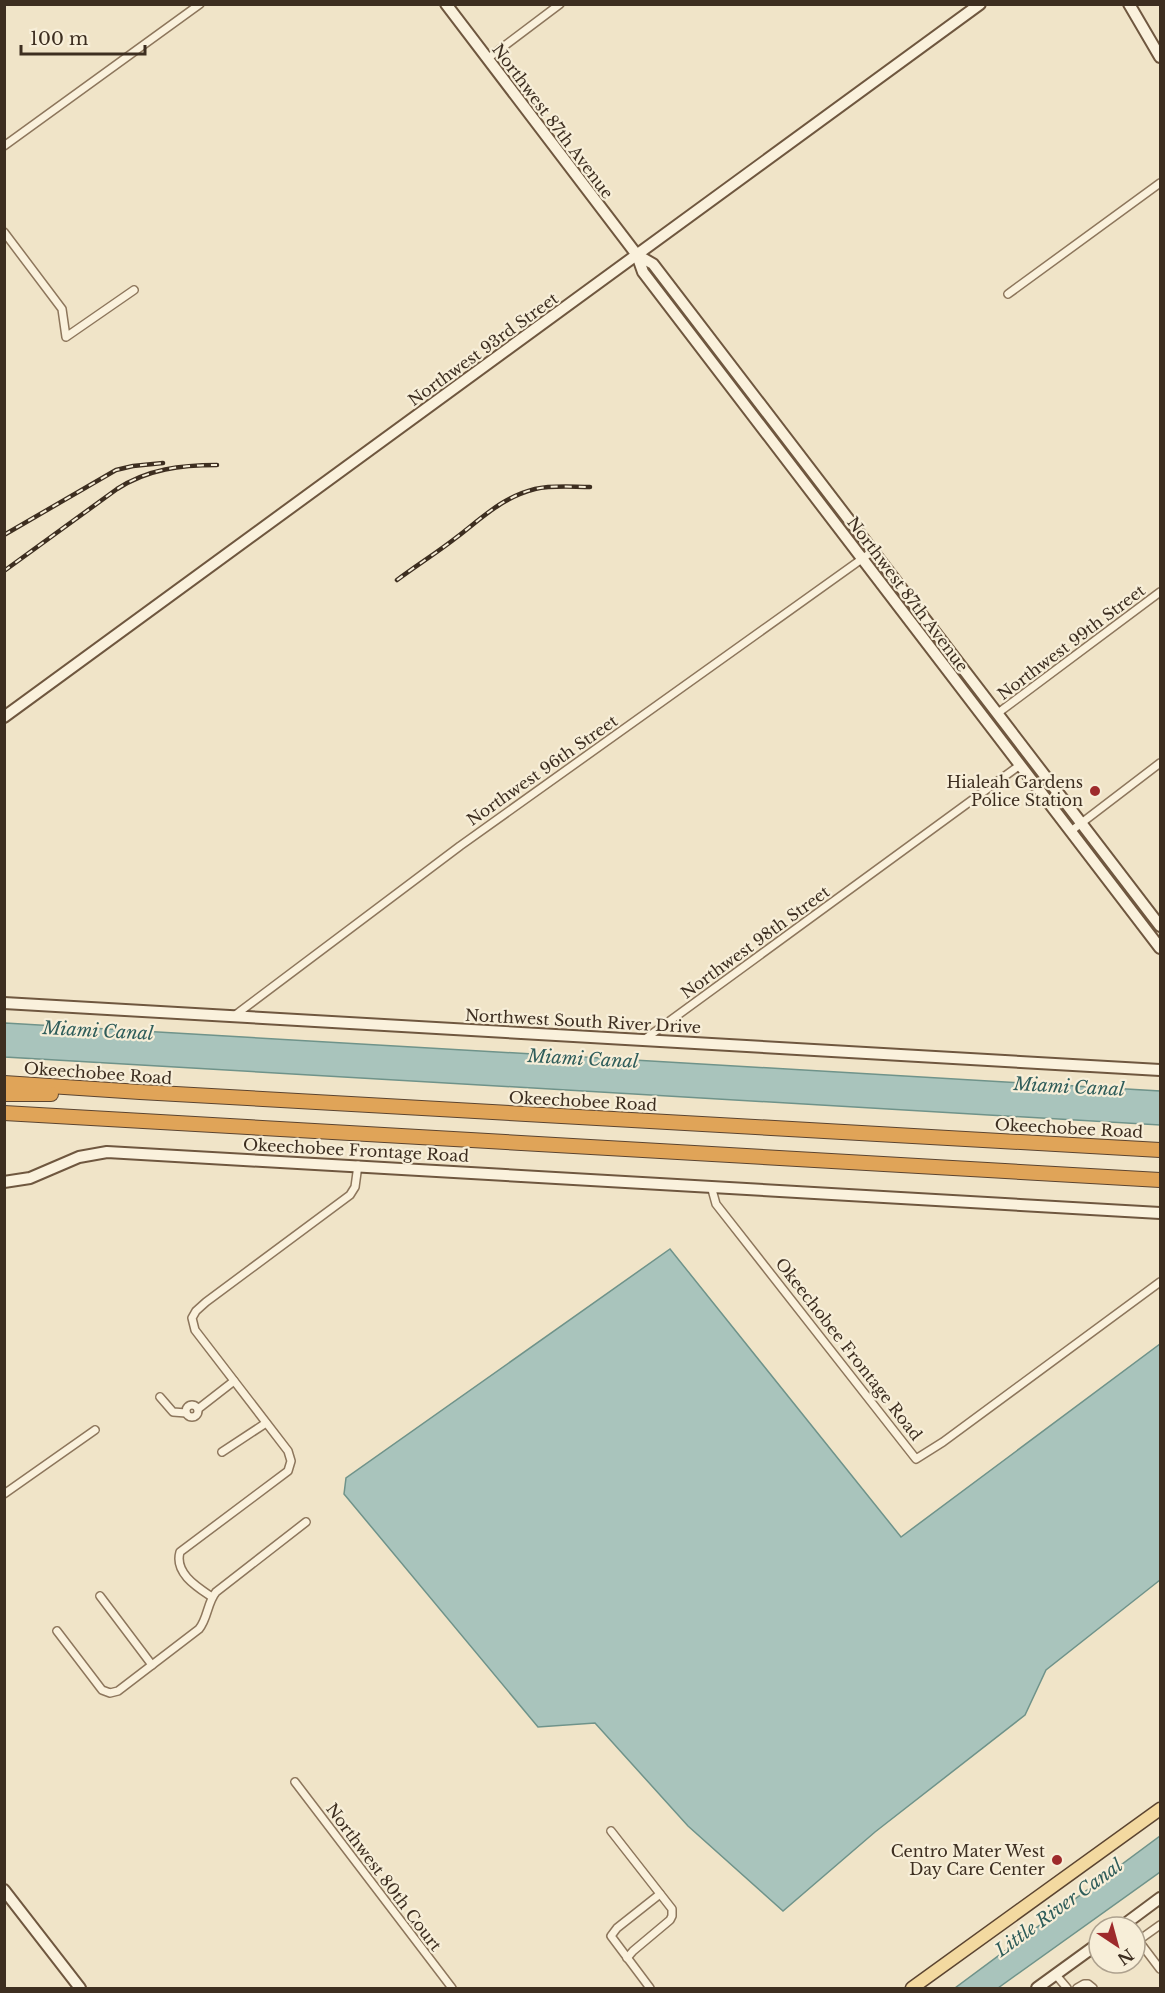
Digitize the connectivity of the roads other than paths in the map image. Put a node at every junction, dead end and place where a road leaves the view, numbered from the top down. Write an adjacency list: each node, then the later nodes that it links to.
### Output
1 (200, 4): 8 (street)
2 (446, 4): 7 (street, Northwest 87th Avenue)
3 (560, 4): 7 (street)
4 (980, 4): 11 (street, Northwest 93rd Street)
5 (1129, 4): 6 (street)
6 (1161, 57)
7 (487, 59): 11 (street, Northwest 87th Avenue)
8 (4, 146)
9 (1161, 183): 13 (street)
10 (4, 232): 12 (street)
11 (637, 255): 14 (street, Northwest 87th Avenue); 15 (street, Northwest 87th Avenue); 18 (street, Northwest 93rd Street)
12 (134, 290)
13 (1008, 294)
14 (873, 551): 15 (street, Northwest 96th Street); 17 (street, Northwest 87th Avenue)
15 (862, 559): 20 (street, Northwest 87th Avenue); 26 (street, Northwest 96th Street)
16 (1161, 592): 17 (street, Northwest 99th Street)
17 (998, 713): 21 (street, Northwest 87th Avenue)
18 (4, 717)
19 (1161, 763): 21 (street)
20 (1020, 765): 22 (street, Northwest 87th Avenue); 27 (street, Northwest 98th Street)
21 (1082, 822): 22 (street); 23 (street, Northwest 87th Avenue)
22 (1071, 831): 24 (street, Northwest 87th Avenue)
23 (1161, 926)
24 (1161, 948)
25 (4, 1003): 26 (street, Northwest South River Drive)
26 (232, 1018): 27 (street, Northwest South River Drive)
27 (645, 1039): 28 (street, Northwest South River Drive)
28 (1161, 1070)
29 (4, 1083): 30 (highway, Okeechobee Road)
30 (140, 1092): 31 (highway); 33 (highway, Okeechobee Road)
31 (4, 1094)
32 (4, 1113): 35 (highway)
33 (1161, 1150)
34 (358, 1165): 36 (street, Okeechobee Frontage Road); 37 (street, Okeechobee Frontage Road); 40 (street)
35 (1161, 1180)
36 (4, 1182)
37 (711, 1186): 38 (street, Okeechobee Frontage Road); 39 (street, Okeechobee Frontage Road)
38 (1161, 1213)
39 (1161, 1282)
40 (234, 1381): 41 (street); 42 (street)
41 (160, 1397)
42 (266, 1423): 44 (street); 48 (street)
43 (95, 1430): 45 (street)
44 (222, 1452)
45 (4, 1494)
46 (306, 1522): 48 (street)
47 (100, 1596): 50 (street)
48 (212, 1597): 50 (street)
49 (57, 1631): 50 (street)
50 (152, 1665)
51 (295, 1782): 66 (street, Northwest 80th Court)
52 (1161, 1809): 68 (main road)
53 (611, 1830): 55 (street)
54 (4, 1890): 65 (street)
55 (660, 1894): 62 (street); 62 (street)
56 (1159, 1904): 57 (street)
57 (1142, 1915)
58 (1161, 1925): 59 (street)
59 (1147, 1933)
60 (1147, 1951): 63 (street)
61 (1087, 1952): 64 (street)
62 (627, 1958): 67 (street)
63 (1161, 1969)
64 (1056, 1975): 69 (street); 70 (street)
65 (80, 1989)
66 (452, 1989)
67 (650, 1989)
68 (912, 1989)
69 (1037, 1989)
70 (1067, 1989)
71 (1077, 1989): 72 (street)
72 (1093, 1989)

